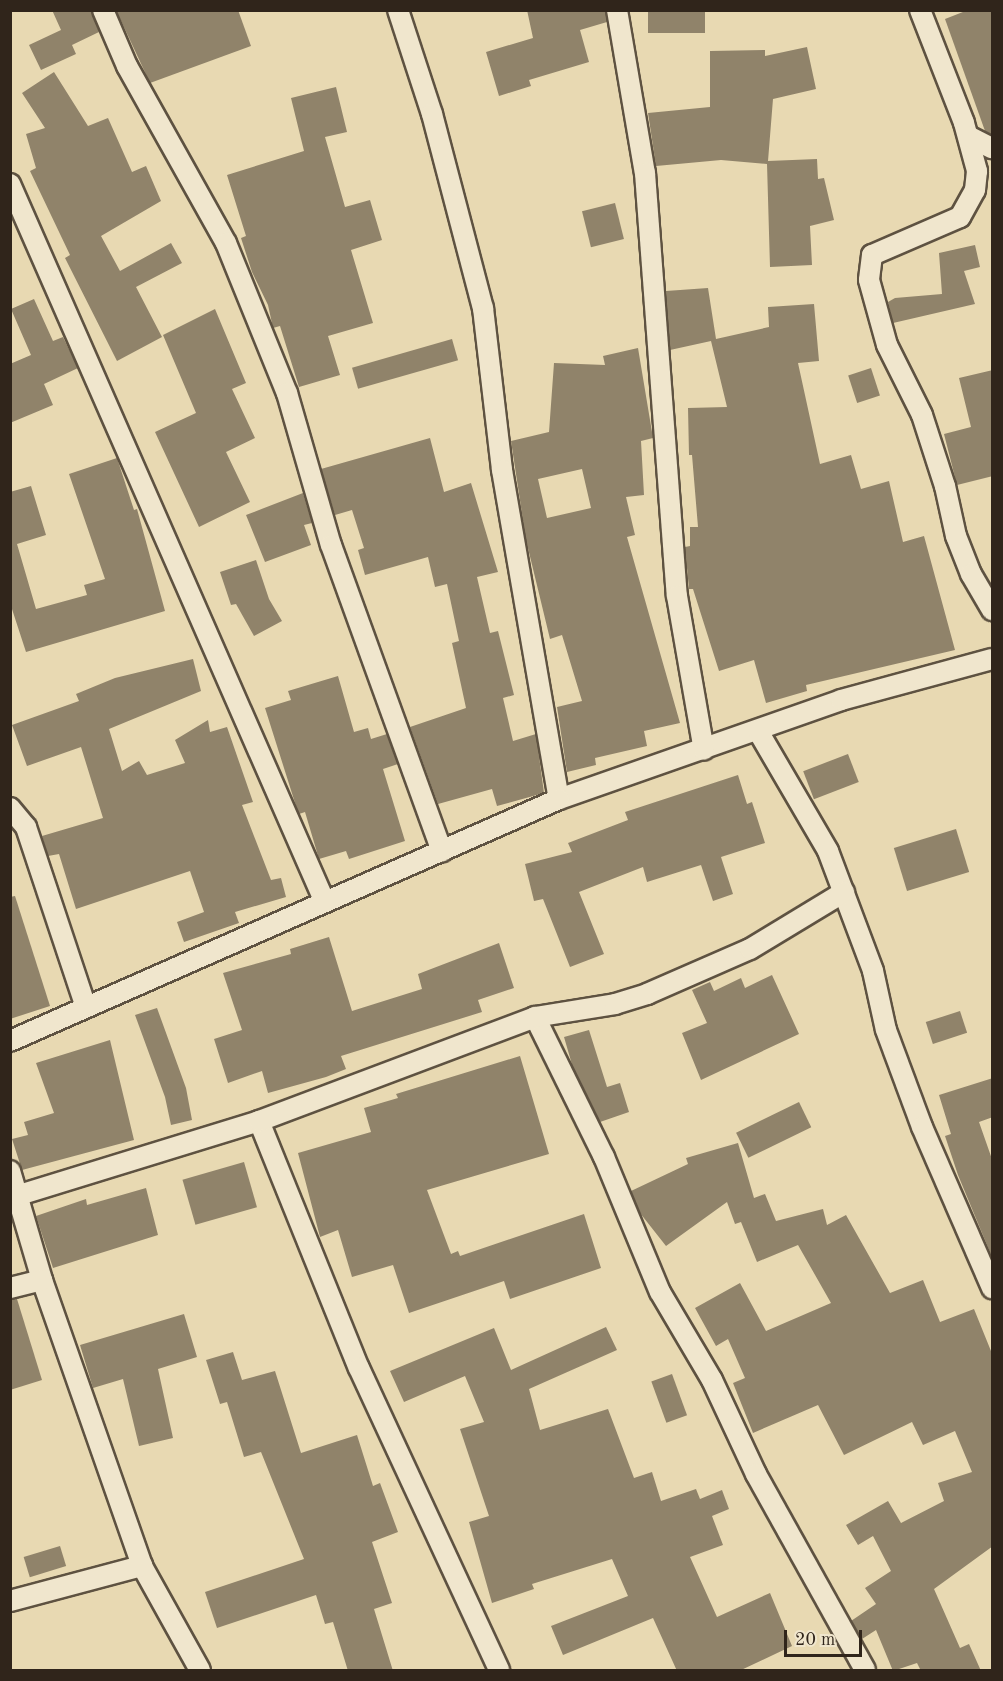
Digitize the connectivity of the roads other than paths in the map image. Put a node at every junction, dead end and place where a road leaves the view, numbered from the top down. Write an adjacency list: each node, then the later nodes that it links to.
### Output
1 (103, 10): 14 (street)
2 (398, 10): 12 (street)
3 (617, 10): 11 (street)
4 (920, 10): 5 (street)
5 (968, 136): 6 (street); 8 (street)
6 (993, 148)
7 (10, 184): 16 (street)
8 (993, 610)
9 (993, 658): 10 (street)
10 (758, 731): 11 (street); 15 (street)
11 (704, 750): 12 (street)
12 (559, 799): 14 (street)
13 (10, 808): 17 (street)
14 (442, 850): 16 (street)
15 (844, 892): 18 (street); 25 (street)
16 (324, 900): 17 (street)
17 (86, 1007): 19 (street)
18 (535, 1017): 20 (street); 30 (street)
19 (10, 1041)
20 (259, 1121): 22 (street); 29 (street)
21 (10, 1171): 22 (street)
22 (19, 1195): 23 (street)
23 (42, 1280): 24 (street); 26 (street)
24 (10, 1288)
25 (993, 1288)
26 (142, 1566): 27 (street); 28 (street)
27 (10, 1601)
28 (200, 1671)
29 (499, 1671)
30 (865, 1671)

